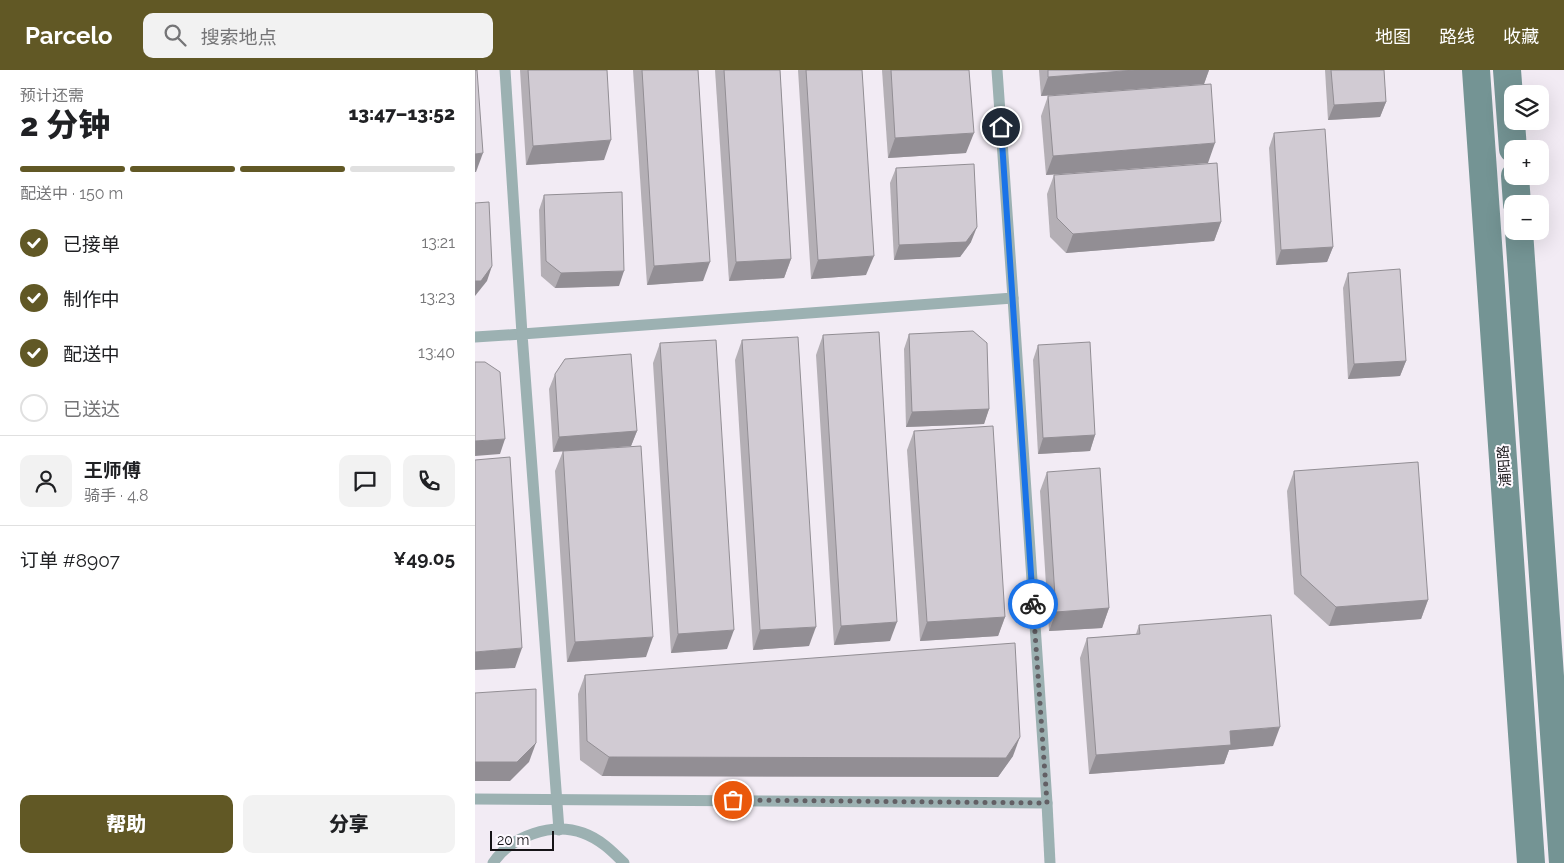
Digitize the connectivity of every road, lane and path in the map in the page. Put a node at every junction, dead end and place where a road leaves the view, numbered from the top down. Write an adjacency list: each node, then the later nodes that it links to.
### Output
1 (505, 70): 8 (lane)
2 (997, 70): 7 (lane)
3 (1476, 70): 17 (street, 浦阳路)
4 (1507, 70): 5 (street)
5 (1512, 140)
6 (1520, 240): 18 (street)
7 (1013, 298): 8 (lane); 12 (lane)
8 (522, 334): 9 (lane); 10 (lane)
9 (475, 337)
10 (557, 798): 11 (lane); 12 (lane); 13 (lane)
11 (475, 799)
12 (1047, 803): 16 (lane)
13 (559, 830): 14 (lane); 15 (lane)
14 (493, 863)
15 (624, 863)
16 (1050, 863)
17 (1531, 863)
18 (1563, 863)

